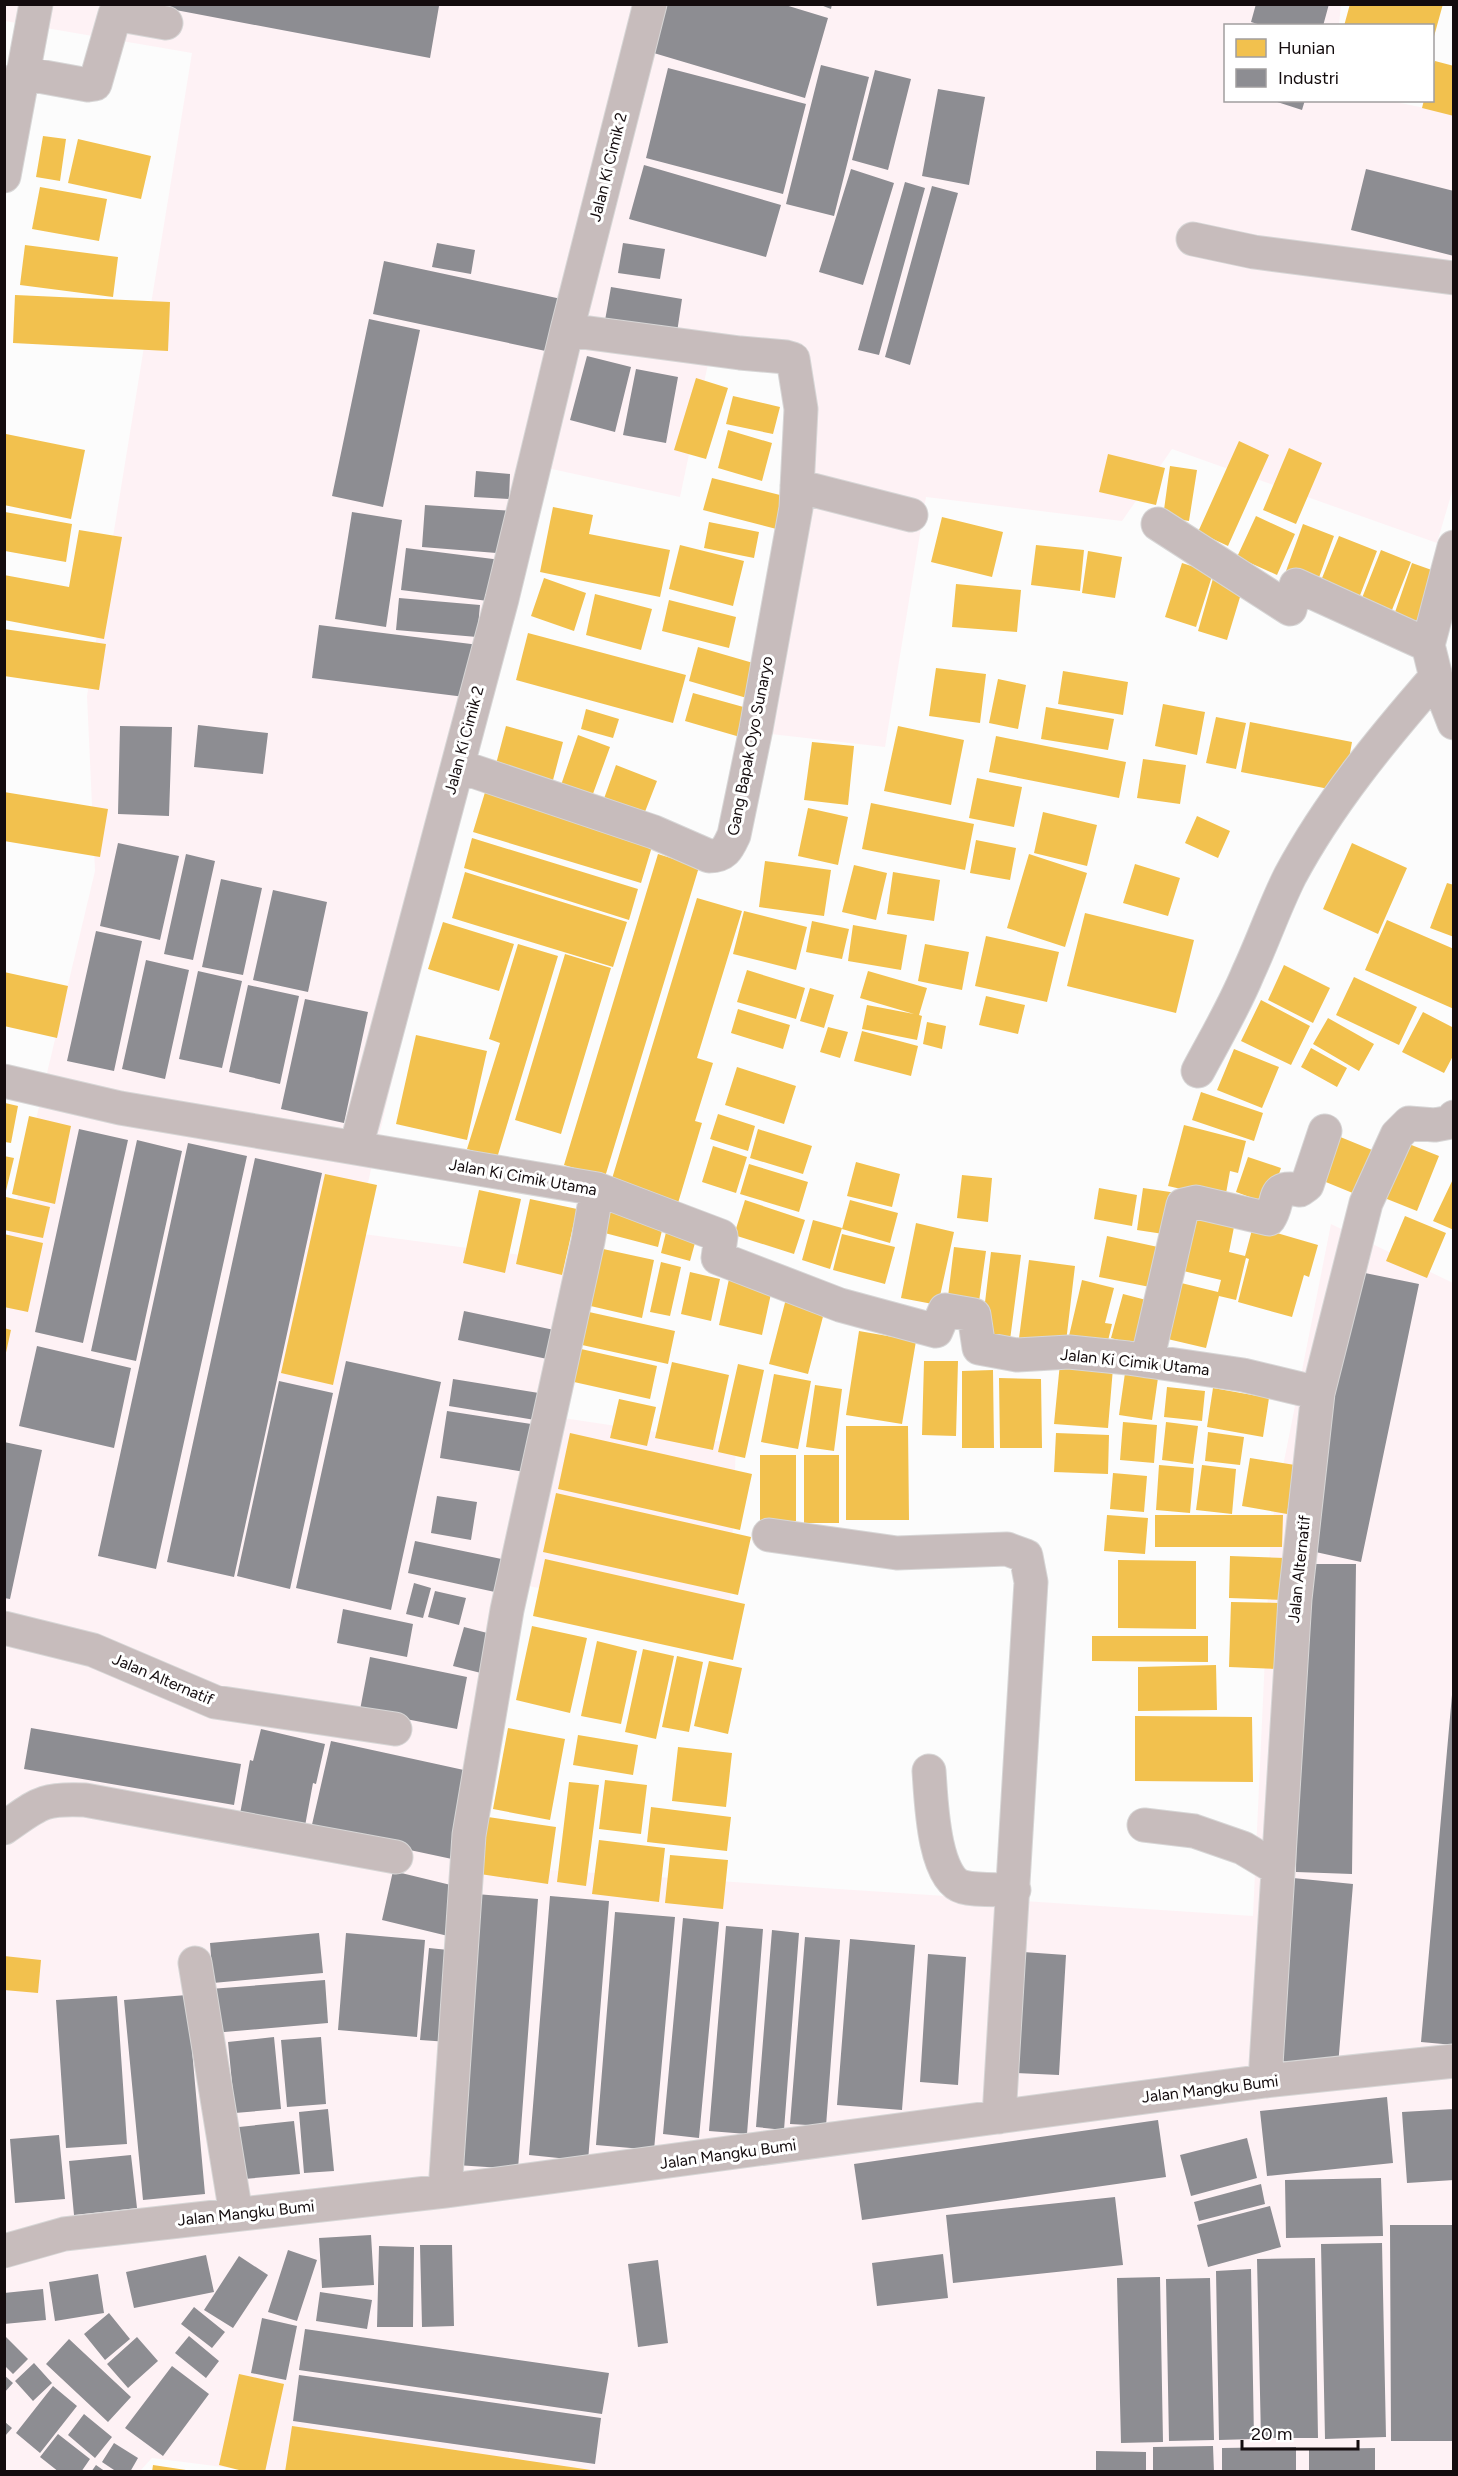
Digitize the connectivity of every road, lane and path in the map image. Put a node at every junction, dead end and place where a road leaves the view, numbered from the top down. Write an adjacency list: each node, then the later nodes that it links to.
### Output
1 (36, 4): 4 (street)
2 (650, 4): 8 (street, Jalan Ki Cimik 2)
3 (166, 23): 4 (street)
4 (22, 73): 5 (street)
5 (4, 176)
6 (1193, 239): 7 (street)
7 (1454, 278)
8 (567, 330): 9 (street, Gang Bapak Oyo Sunaryo); 16 (street, Jalan Ki Cimik 2)
9 (797, 486): 10 (street); 16 (street, Gang Bapak Oyo Sunaryo)
10 (911, 515)
11 (1158, 524): 13 (street)
12 (1454, 547): 13 (street)
13 (1428, 645): 14 (street)
14 (1436, 677): 15 (street); 17 (street)
15 (1454, 723)
16 (458, 766): 21 (street, Jalan Ki Cimik 2)
17 (1198, 1071)
18 (4, 1081): 21 (street, Jalan Ki Cimik Utama)
19 (1454, 1117): 24 (street, Jalan Alternatif)
20 (1325, 1131): 23 (street)
21 (356, 1147): 22 (street, Jalan Ki Cimik Utama)
22 (597, 1190): 23 (street, Jalan Ki Cimik Utama); 38 (street)
23 (1147, 1361): 24 (street, Jalan Ki Cimik Utama)
24 (1318, 1393): 32 (street, Jalan Alternatif)
25 (769, 1535): 33 (street)
26 (4, 1628): 27 (street, Jalan Alternatif)
27 (395, 1729)
28 (929, 1771): 33 (street)
29 (1144, 1825): 32 (street)
30 (4, 1828): 31 (street)
31 (396, 1857)
32 (1278, 1869): 36 (street, Jalan Alternatif)
33 (1014, 1890): 37 (street)
34 (195, 1963): 39 (street)
35 (1454, 2061): 36 (street, Jalan Mangku Bumi)
36 (1264, 2081): 37 (street, Jalan Mangku Bumi)
37 (999, 2117): 38 (street, Jalan Mangku Bumi)
38 (445, 2191): 39 (street, Jalan Mangku Bumi)
39 (236, 2214): 40 (street, Jalan Mangku Bumi)
40 (4, 2251)

